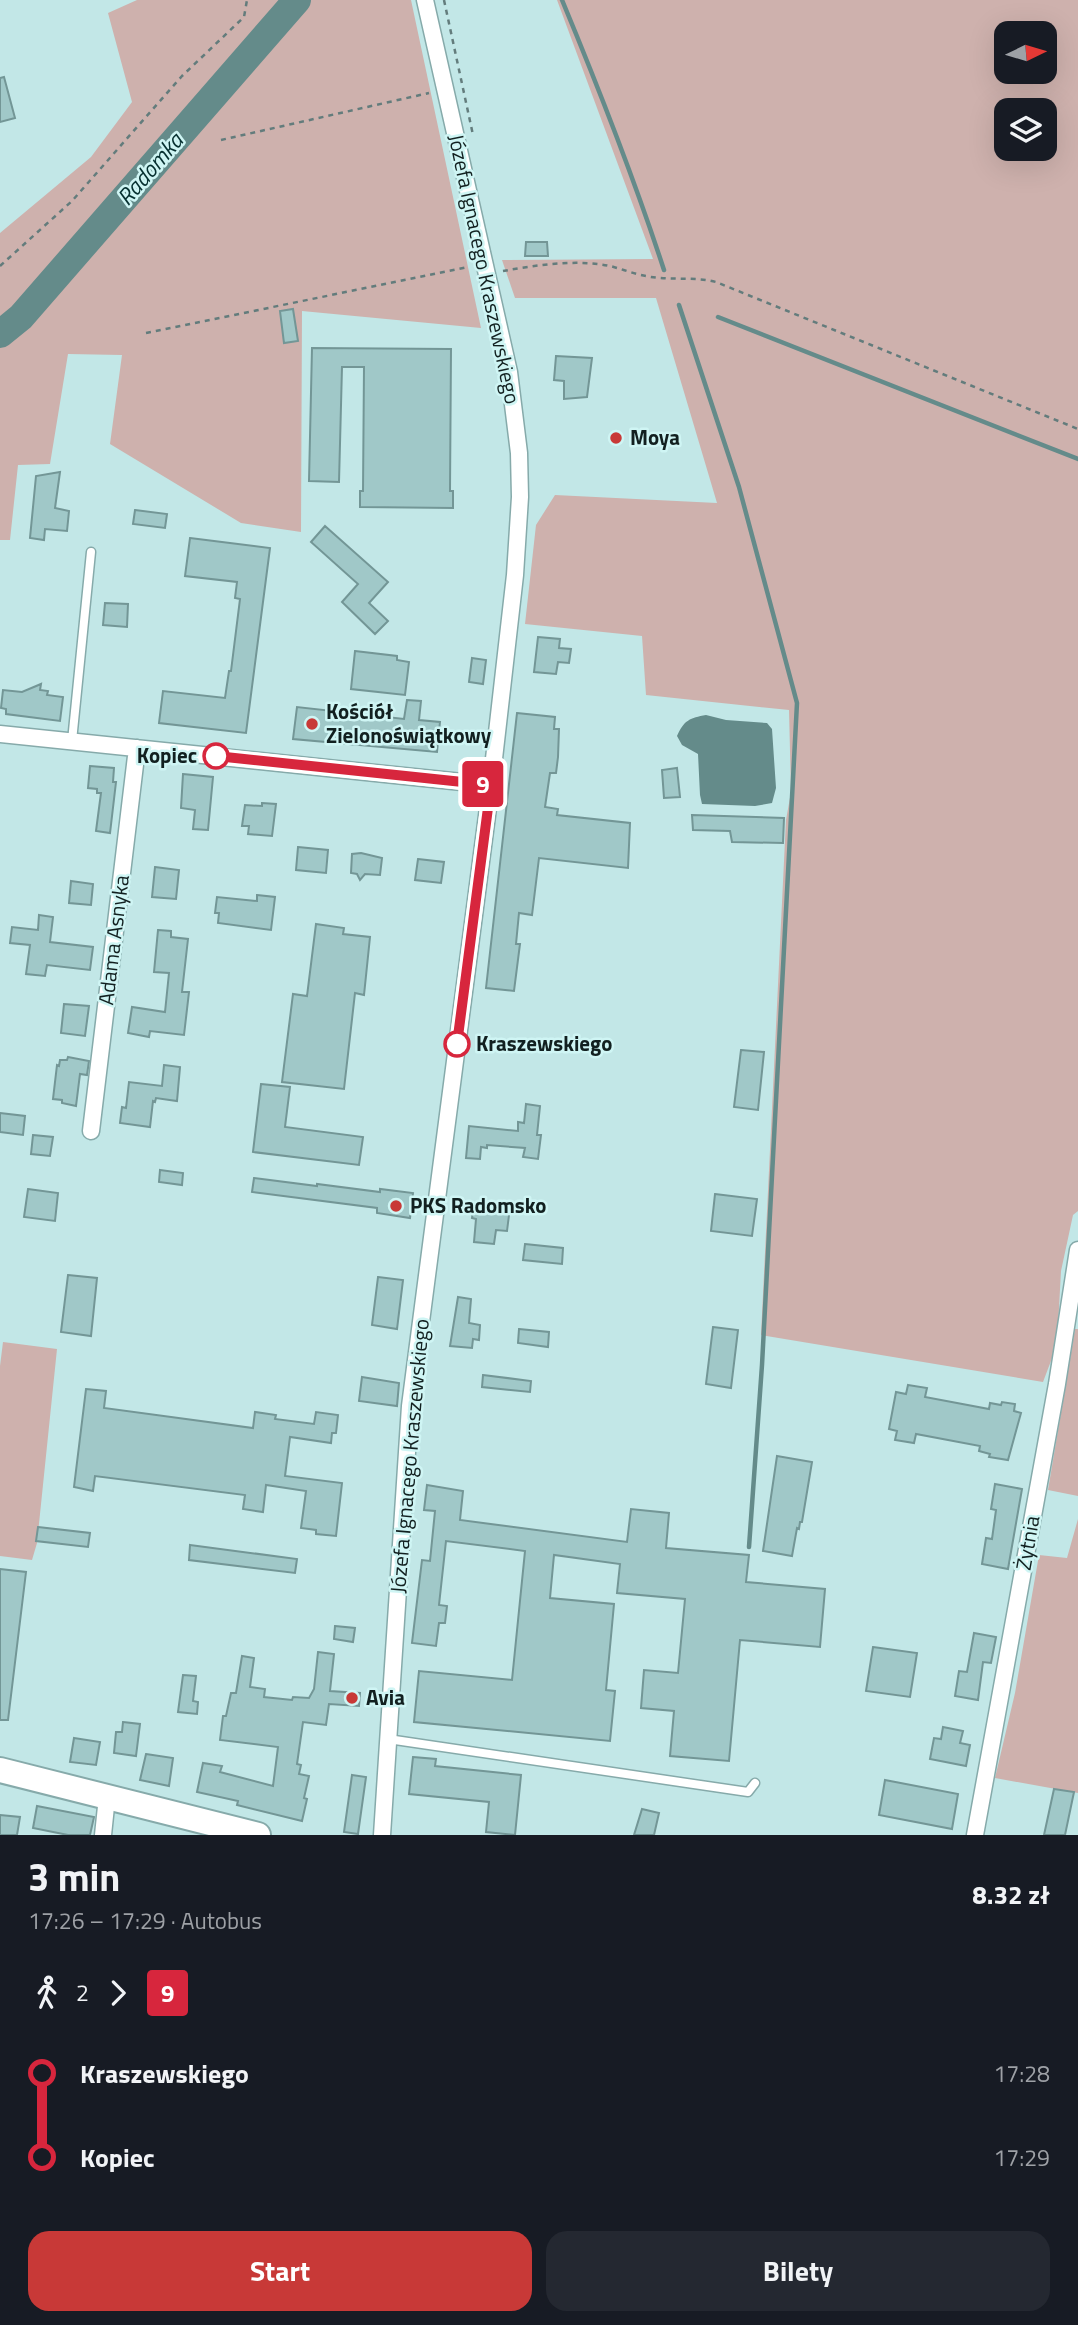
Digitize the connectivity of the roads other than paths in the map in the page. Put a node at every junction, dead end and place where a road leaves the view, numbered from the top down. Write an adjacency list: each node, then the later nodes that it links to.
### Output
1 (425, 0): 6 (street, Józefa Ignacego Kraszewskiego)
2 (92, 552): 4 (lane)
3 (0, 734): 4 (street)
4 (72, 741): 5 (street)
5 (137, 748): 6 (street); 7 (street, Adama Asnyka)
6 (491, 785): 9 (street, Józefa Ignacego Kraszewskiego)
7 (91, 1131)
8 (1078, 1250): 16 (street, Żytnia)
9 (388, 1738): 11 (lane); 15 (street, Józefa Ignacego Kraszewskiego)
10 (0, 1770): 12 (main road)
11 (755, 1783)
12 (107, 1797): 13 (street); 14 (main road)
13 (103, 1835)
14 (258, 1835)
15 (382, 1835)
16 (975, 1835)

